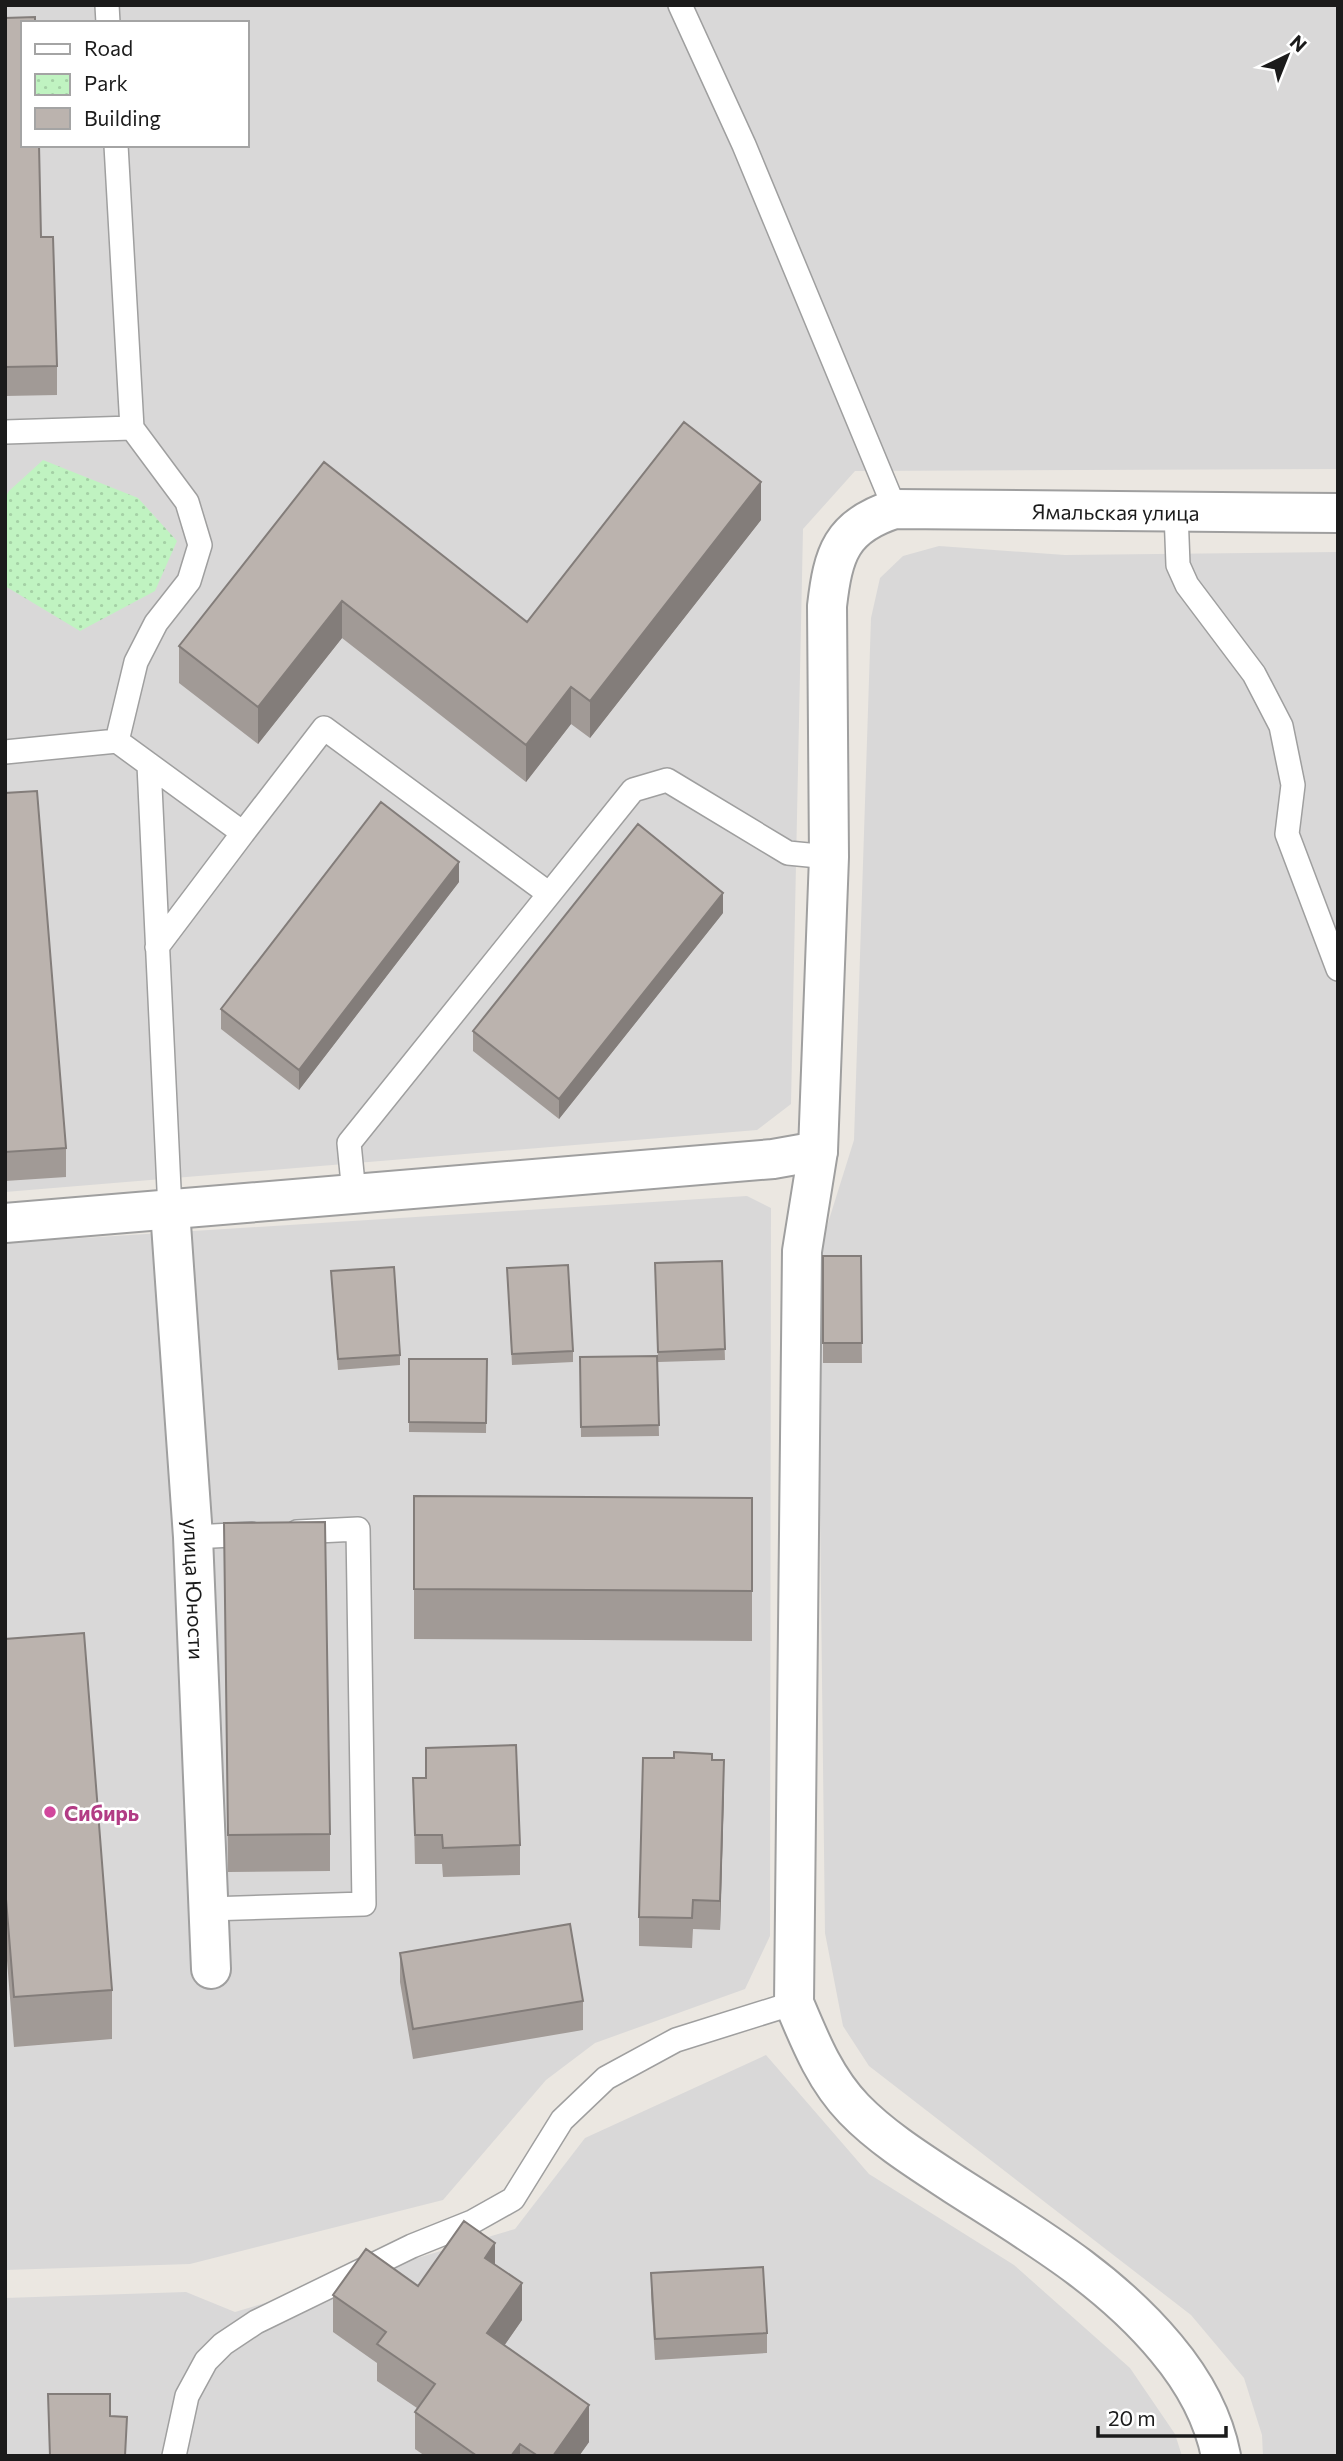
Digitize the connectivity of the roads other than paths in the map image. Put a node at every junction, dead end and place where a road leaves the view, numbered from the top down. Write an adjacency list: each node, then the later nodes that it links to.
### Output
1 (680, 5): 5 (lane)
2 (116, 147): 3 (lane)
3 (132, 428): 4 (lane); 8 (lane)
4 (5, 432)
5 (895, 509): 6 (street, Ямальская улица); 12 (street)
6 (1176, 512): 7 (street, Ямальская улица); 15 (lane)
7 (1338, 513)
8 (117, 741): 9 (lane); 10 (lane)
9 (5, 752)
10 (149, 765): 11 (lane); 14 (lane)
11 (243, 834): 13 (lane); 14 (lane)
12 (829, 857): 13 (lane); 16 (street)
13 (548, 893): 17 (lane)
14 (157, 947): 18 (lane)
15 (1338, 969)
16 (818, 1151): 17 (street); 23 (street)
17 (354, 1194): 18 (street)
18 (170, 1210): 19 (street); 20 (street, улица Юности)
19 (5, 1223)
20 (193, 1537): 21 (street, улица Юности); 21 (lane)
21 (208, 1909): 22 (street, улица Юности)
22 (211, 1969)
23 (794, 2003): 24 (lane); 25 (street)
24 (174, 2456)
25 (1221, 2456)

